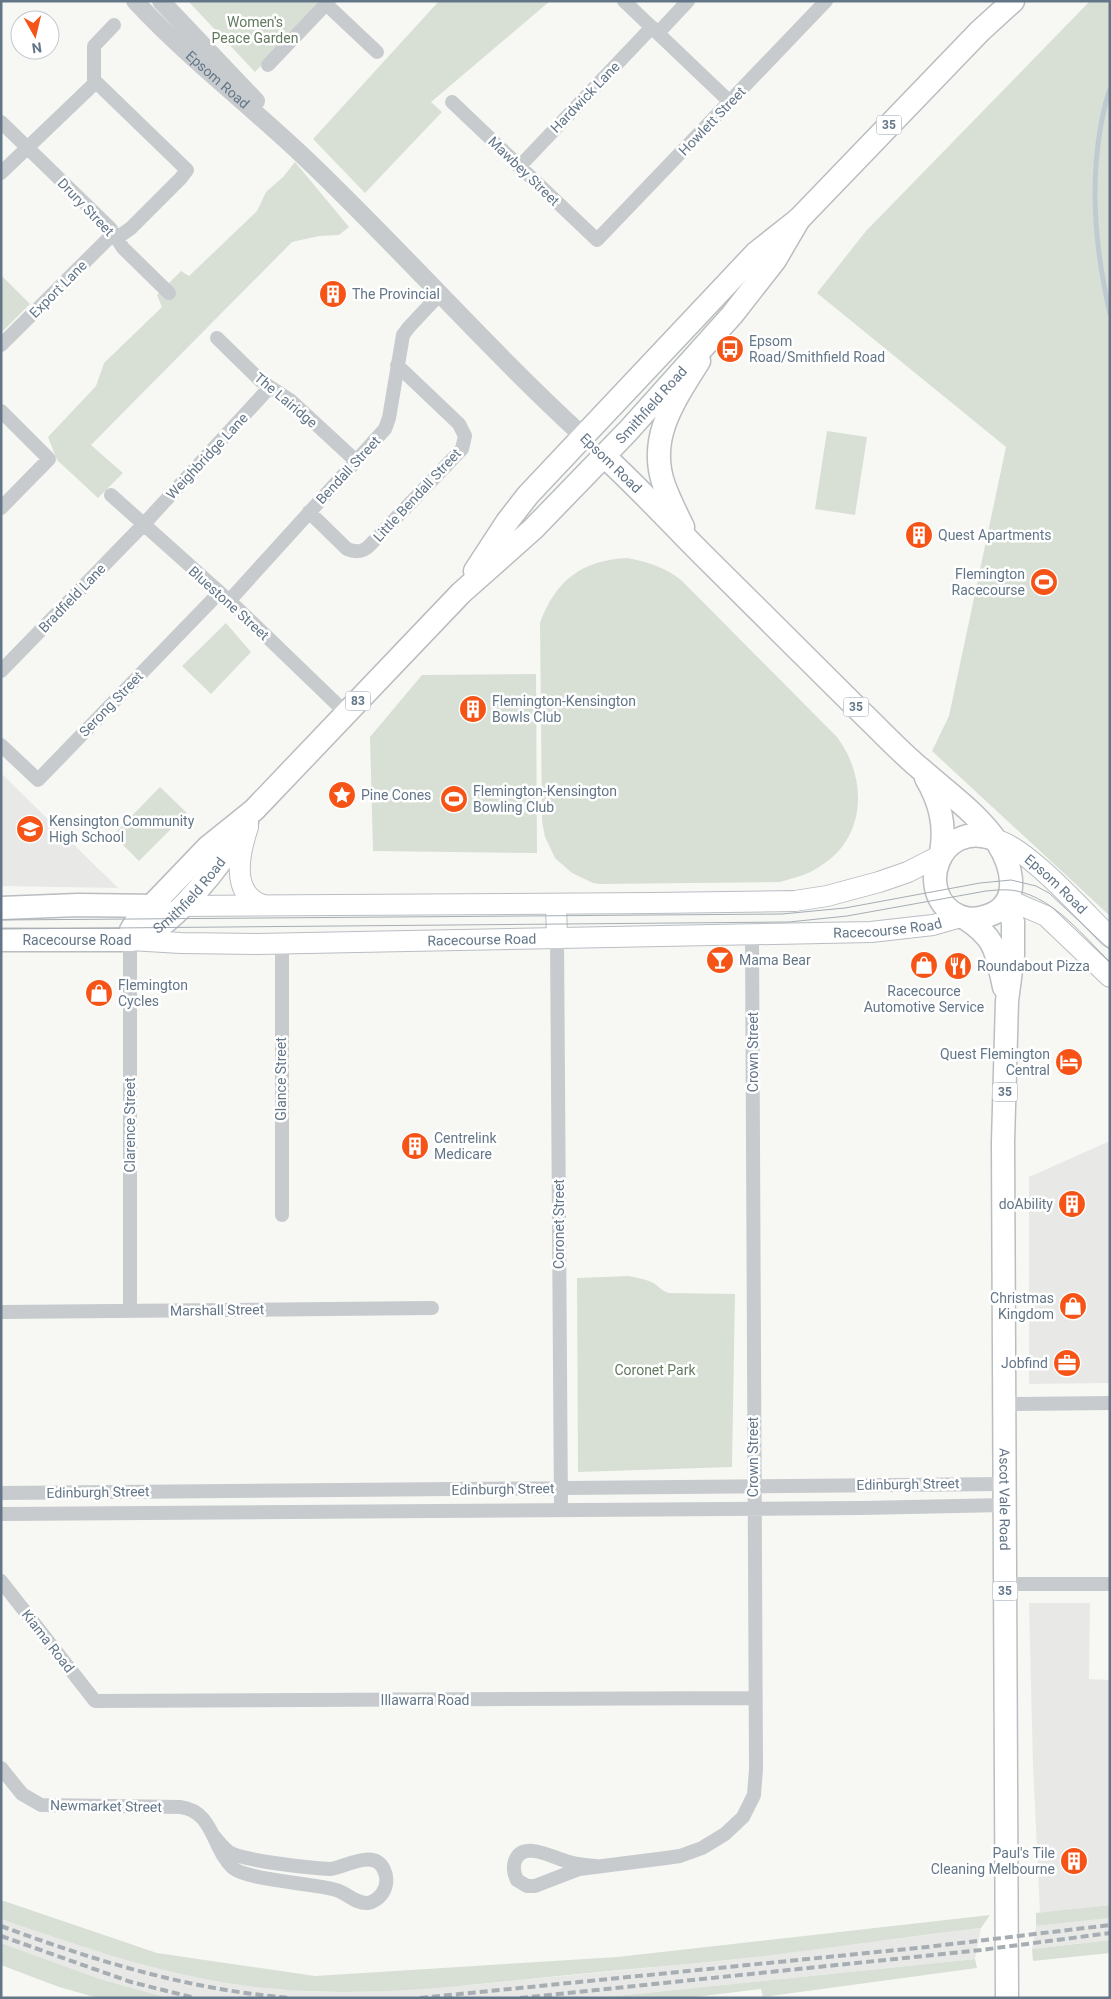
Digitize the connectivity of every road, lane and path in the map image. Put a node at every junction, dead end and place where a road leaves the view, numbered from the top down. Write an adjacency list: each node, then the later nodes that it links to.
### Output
1 (135, 1): 19 (street, Epsom Road)
2 (161, 1): 19 (street, Epsom Road)
3 (624, 1): 10 (street)
4 (688, 1): 10 (street, Hardwick Lane)
5 (826, 1): 16 (street, Howlett Street)
6 (1002, 1): 11 (main road, Smithfield Road / 35)
7 (1013, 1): 11 (main road, Smithfield Road / 35)
8 (327, 3): 12 (street); 13 (street)
9 (114, 25): 14 (street)
10 (655, 30): 16 (street); 20 (street, Hardwick Lane)
11 (980, 30): 22 (main road, Smithfield Road / 35)
12 (377, 52)
13 (268, 65)
14 (96, 82): 18 (street); 23 (street, Export Lane)
15 (452, 102): 20 (street, Mawbey Street)
16 (730, 102): 24 (street, Howlett Street)
17 (1, 122): 18 (street, Drury Street)
18 (27, 148): 21 (street); 23 (street, Drury Street)
19 (301, 154): 27 (street, Epsom Road)
20 (519, 166): 24 (street, Mawbey Street)
21 (1, 173)
22 (799, 219): 25 (main road, Smithfield Road / 35); 28 (main road, Smithfield Road / 35)
23 (115, 235): 26 (street, Drury Street); 31 (street, Export Lane)
24 (597, 240)
25 (754, 286): 28 (main road); 30 (main road, Smithfield Road / 35)
26 (169, 293)
27 (440, 294): 32 (street, Bendall Street); 35 (street, Epsom Road)
28 (710, 300): 35 (main road, Smithfield Road / 35)
29 (217, 338): 33 (street, The Lairidge)
30 (712, 339): 36 (main road, Smithfield Road / 35); 42 (main road)
31 (1, 345)
32 (397, 366): 37 (street, Bendall Street); 40 (street, Little Bendall Street)
33 (270, 387): 37 (street, The Lairidge); 41 (street, Weighbridge Lane)
34 (1, 412): 39 (street)
35 (583, 436): 36 (main road, Epsom Road / 35); 43 (main road, Smithfield Road / 83)
36 (604, 456): 42 (main road, Epsom Road / 35); 43 (main road, Smithfield Road / 83)
37 (356, 461): 40 (street, Bendall Street)
38 (111, 495): 41 (street, Bluestone Street)
39 (1, 508)
40 (309, 512): 44 (street, Bendall Street)
41 (143, 525): 44 (street, Bluestone Street); 45 (street, Bradfield Lane)
42 (690, 543): 48 (main road, Epsom Road / 35)
43 (461, 593): 46 (main road, Smithfield Road / 83)
44 (224, 597): 46 (street, Bluestone Street); 47 (street, Serong Street)
45 (1, 671)
46 (346, 713): 49 (main road, Smithfield Road / 83)
47 (1, 745)
48 (921, 770): 50 (main road, Epsom Road / 35); 51 (main road, Epsom Road / 35)
49 (253, 813): 54 (main road); 55 (main road, Smithfield Road / 83); 56 (main road, Smithfield Road / 83)
50 (995, 840): 51 (main road); 52 (main road, 35); 60 (main road, Epsom Road)
51 (941, 854): 53 (main road); 58 (main road, 35)
52 (1008, 902): 58 (main road); 65 (main road, Epsom Road); 66 (main road, Ascot Vale Road / 35)
53 (556, 904): 54 (main road); 61 (main road)
54 (263, 905): 56 (main road)
55 (150, 906): 56 (main road); 57 (main road); 63 (main road, Smithfield Road)
56 (182, 906): 63 (main road, Smithfield Road / 83)
57 (1, 908)
58 (963, 918): 59 (main road, Racecourse Road); 66 (main road, Ascot Vale Road / 35)
59 (752, 934): 61 (main road, Racecourse Road); 73 (street, Crown Street)
60 (1110, 937)
61 (557, 938): 64 (main road, Racecourse Road); 74 (street, Coronet Street)
62 (1, 940): 63 (main road, Racecourse Road / 83)
63 (130, 940): 64 (main road, Racecourse Road); 69 (street, Clarence Street)
64 (282, 943): 67 (street, Glance Street)
65 (1110, 977)
66 (1007, 1001): 72 (main road, Ascot Vale Road / 35)
67 (282, 1215)
68 (432, 1308): 69 (street, Marshall Street)
69 (130, 1311): 70 (street, Marshall Street)
70 (1, 1312)
71 (1110, 1403): 72 (street)
72 (1004, 1404): 76 (main road, Ascot Vale Road / 35)
73 (753, 1486): 74 (street, Edinburgh Street); 76 (street, Edinburgh Street); 77 (street, Crown Street)
74 (560, 1488): 75 (street, Edinburgh Street); 78 (street, Coronet Street)
75 (1, 1493)
76 (1004, 1494): 77 (street, Edinburgh Street); 81 (main road, Ascot Vale Road / 35)
77 (754, 1508): 78 (street, Edinburgh Street); 83 (street, Crown Street)
78 (561, 1510): 79 (street, Edinburgh Street)
79 (1, 1514)
80 (1, 1581): 84 (street, Kiama Road)
81 (1005, 1584): 82 (street); 88 (main road, Ascot Vale Road / 35)
82 (1110, 1584)
83 (755, 1698): 84 (street, Illawarra Road); 87 (street, Crown Street)
84 (95, 1701)
85 (1, 1768): 86 (street, Newmarket Street)
86 (213, 1835): 86 (street, Newmarket Street)
87 (596, 1866): 87 (street, Crown Street)
88 (1007, 1998)

